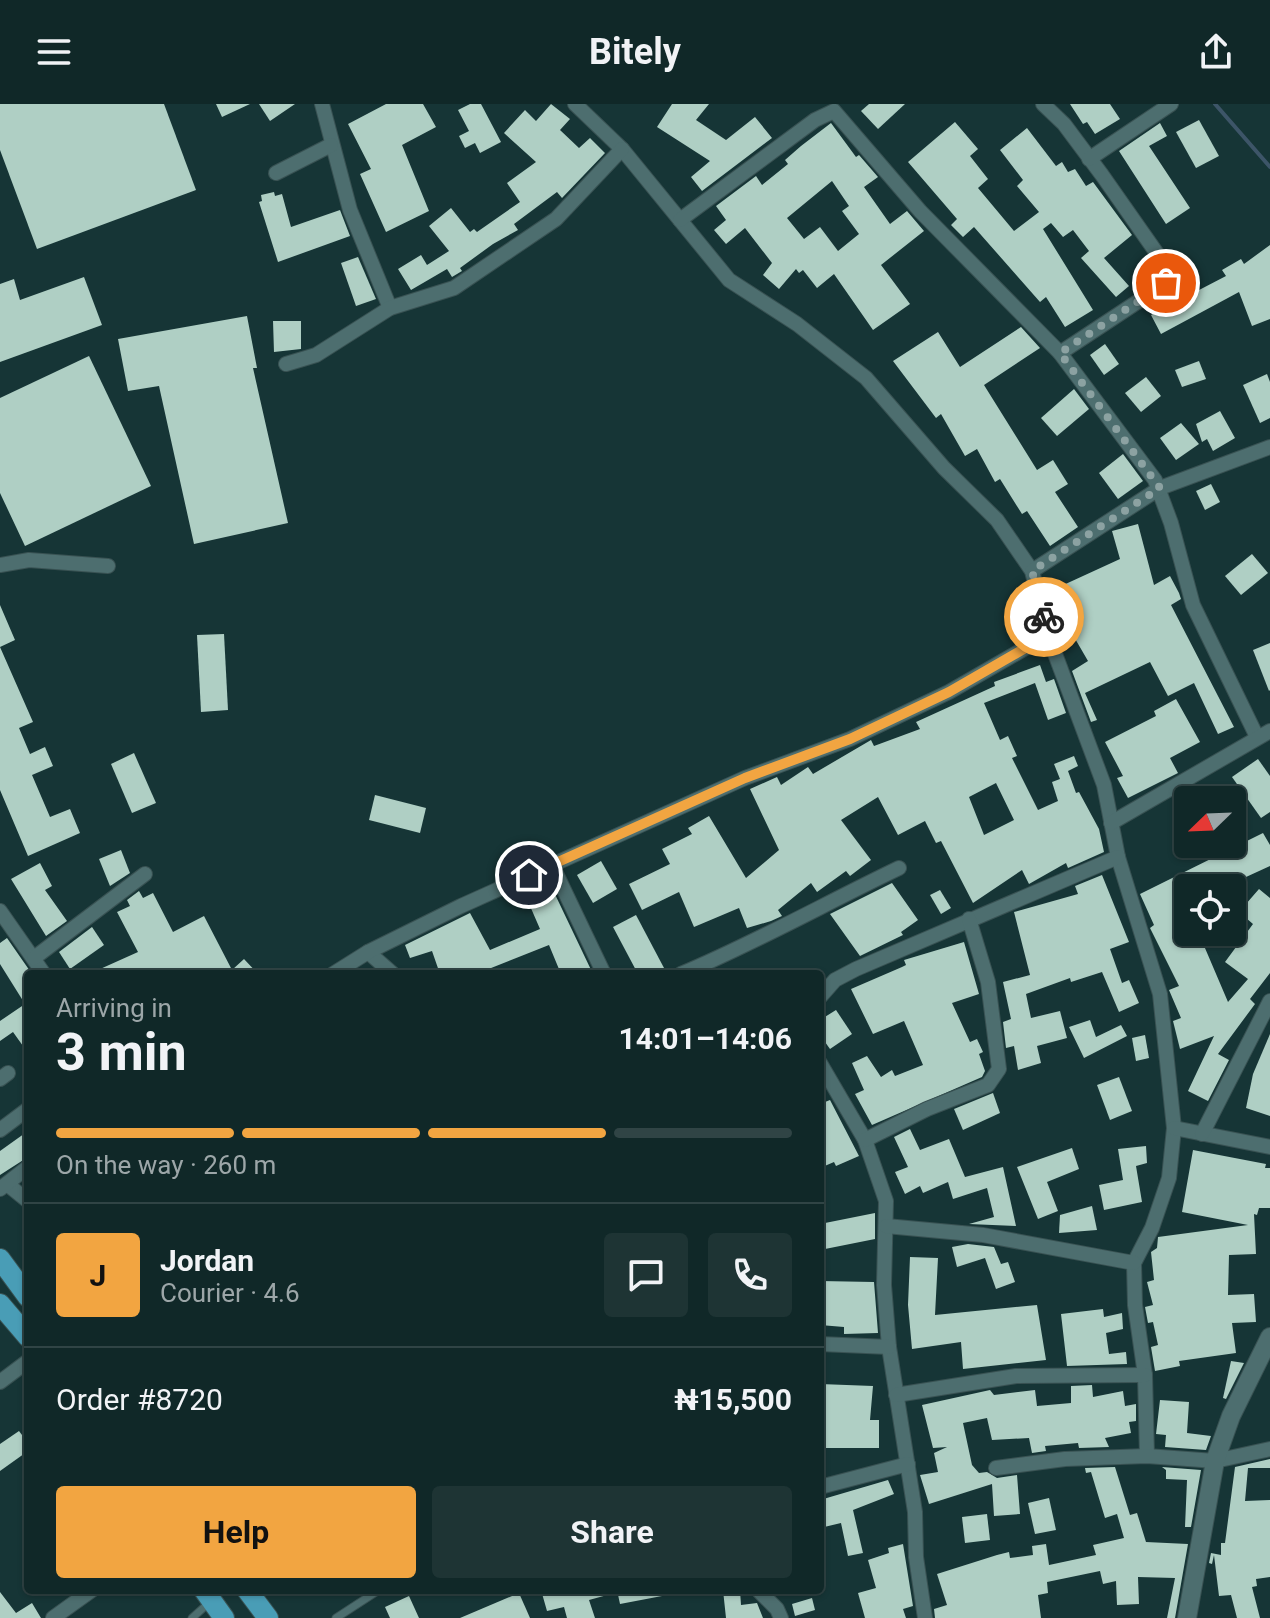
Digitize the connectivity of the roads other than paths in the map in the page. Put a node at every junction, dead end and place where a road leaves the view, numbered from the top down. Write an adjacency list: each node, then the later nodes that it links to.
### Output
1 (1043, 104): 8 (street)
2 (1171, 104): 8 (street)
3 (577, 105): 7 (street)
4 (326, 106): 6 (street)
5 (839, 108): 10 (street); 12 (street)
6 (331, 145): 9 (street); 11 (street)
7 (622, 149): 10 (street); 11 (street)
8 (1089, 159): 12 (street)
9 (276, 173)
10 (680, 220): 18 (street)
11 (390, 308): 13 (street)
12 (1060, 353): 15 (street)
13 (286, 364)
14 (1270, 447): 15 (street)
15 (1160, 488): 18 (street); 20 (street)
16 (0, 565): 17 (street)
17 (108, 566)
18 (1032, 571): 19 (street)
19 (1048, 635): 21 (street); 23 (street)
20 (1263, 734): 21 (street)
21 (1111, 823): 22 (street)
22 (1118, 857): 27 (street); 39 (street)
23 (552, 865): 28 (street); 33 (street)
24 (899, 868): 34 (street)
25 (145, 874): 29 (street)
26 (0, 911): 29 (street)
27 (969, 919): 35 (street); 42 (street)
28 (368, 952): 31 (street); 32 (street)
29 (34, 958): 30 (street)
30 (42, 970)
31 (339, 970)
32 (388, 970)
33 (602, 970)
34 (691, 970)
35 (824, 992)
36 (1270, 1001): 41 (street)
37 (824, 1070): 42 (street)
38 (24, 1112): 40 (street)
39 (1174, 1128): 41 (street); 49 (street)
40 (0, 1130)
41 (1202, 1134): 43 (street)
42 (865, 1140): 47 (street)
43 (1270, 1147)
44 (24, 1170): 45 (street)
45 (4, 1186): 46 (street)
46 (24, 1198)
47 (886, 1226): 49 (street); 55 (street)
48 (0, 1259): 50 (main road)
49 (1134, 1263): 57 (street)
50 (24, 1292)
51 (0, 1304): 52 (main road)
52 (24, 1332)
53 (1270, 1337): 62 (street)
54 (824, 1344): 55 (street)
55 (889, 1347): 59 (street)
56 (24, 1364): 58 (street)
57 (1145, 1375): 59 (street); 61 (street)
58 (0, 1382)
59 (896, 1395): 63 (street)
60 (1270, 1449): 62 (street)
61 (1147, 1456): 62 (street); 64 (street)
62 (1215, 1461): 77 (street)
63 (908, 1464): 65 (street); 76 (street)
64 (996, 1468)
65 (824, 1486)
66 (86, 1594): 71 (street)
67 (250, 1594): 73 (main road)
68 (373, 1594): 74 (lane)
69 (762, 1594): 75 (street)
70 (213, 1603): 72 (lane)
71 (53, 1618)
72 (192, 1618)
73 (268, 1618)
74 (336, 1618)
75 (781, 1618)
76 (925, 1618)
77 (1187, 1618)

